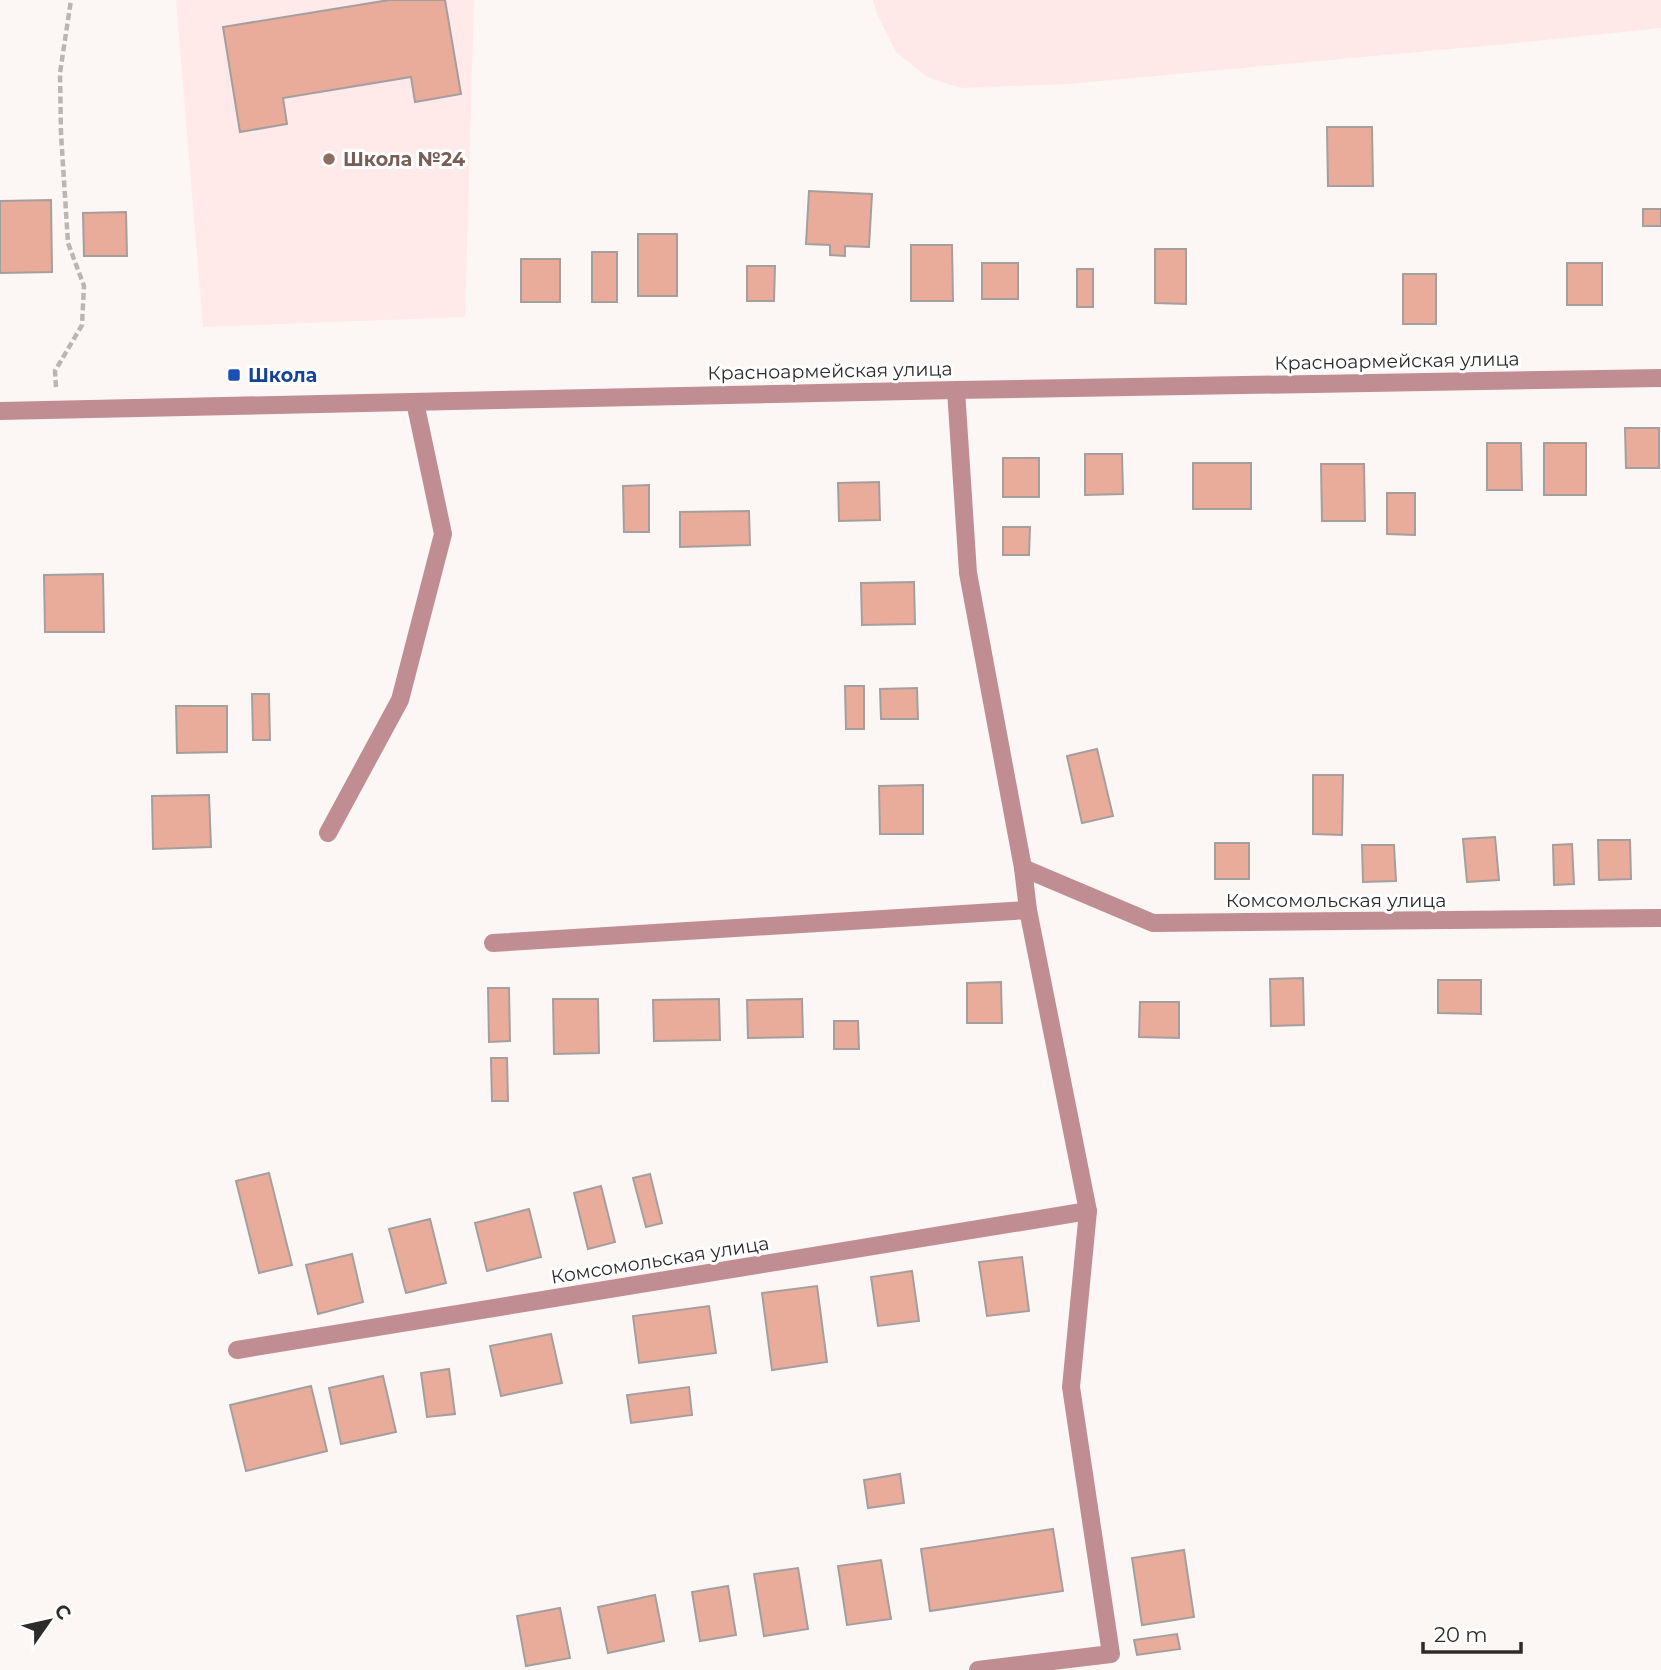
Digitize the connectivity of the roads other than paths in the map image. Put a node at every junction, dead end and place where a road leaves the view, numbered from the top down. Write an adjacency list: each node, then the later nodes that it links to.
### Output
1 (1661, 378): 2 (street, Красноармейская улица)
2 (957, 390): 3 (street, Красноармейская улица); 6 (street)
3 (415, 402): 4 (street, Красноармейская улица); 5 (street)
4 (0, 411)
5 (328, 833)
6 (1023, 868): 7 (street); 8 (street, Комсомольская улица)
7 (1028, 910): 9 (street); 10 (street)
8 (1661, 918)
9 (493, 943)
10 (1088, 1211): 11 (street, Комсомольская улица); 12 (street)
11 (237, 1350)
12 (978, 1670)

